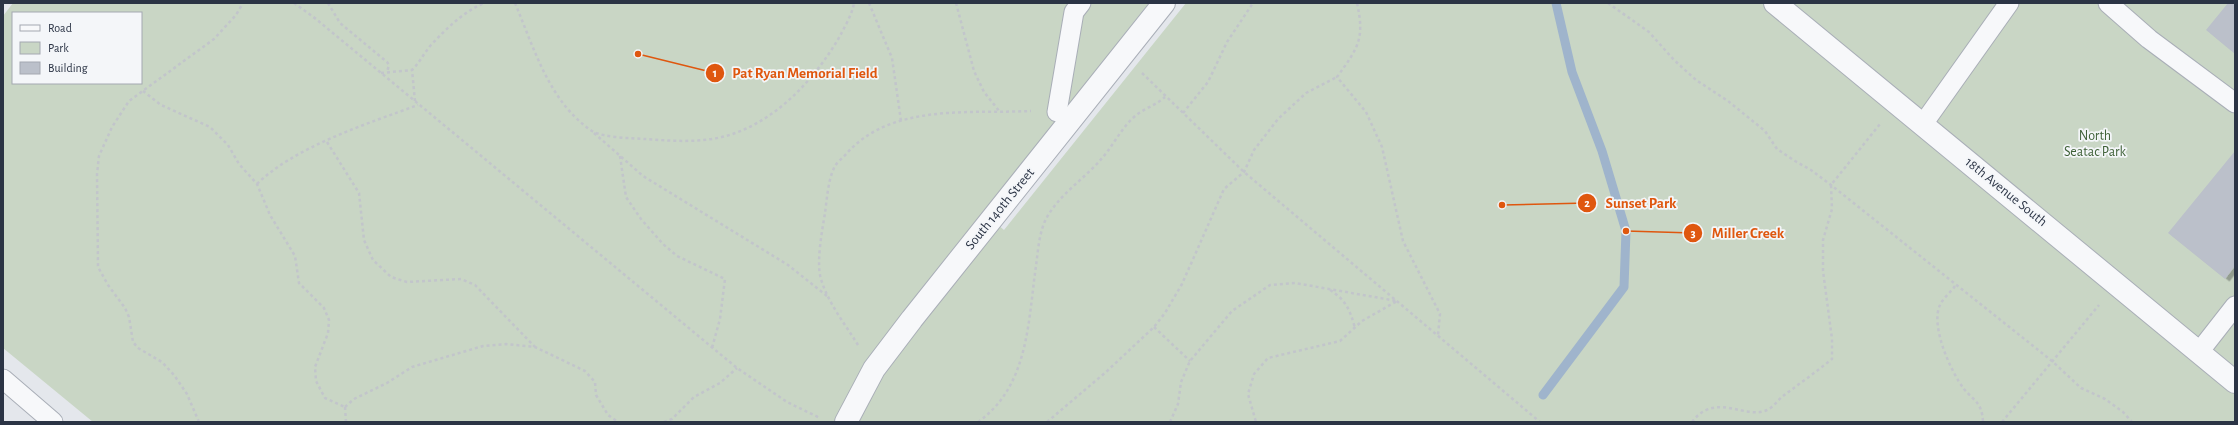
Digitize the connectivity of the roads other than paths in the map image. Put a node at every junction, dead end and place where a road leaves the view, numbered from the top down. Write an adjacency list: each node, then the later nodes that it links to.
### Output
1 (1081, 3): 7 (lane)
2 (1164, 3): 14 (street, South 140th Street)
3 (1775, 3): 8 (street, 18th Avenue South)
4 (2009, 3): 8 (lane)
5 (2108, 3): 6 (lane)
6 (2235, 103)
7 (1057, 112)
8 (1923, 124): 10 (street, 18th Avenue South)
9 (2235, 306): 10 (lane)
10 (2199, 352): 12 (street, 18th Avenue South)
11 (3, 379): 13 (lane)
12 (2235, 382)
13 (53, 422)
14 (846, 422)

